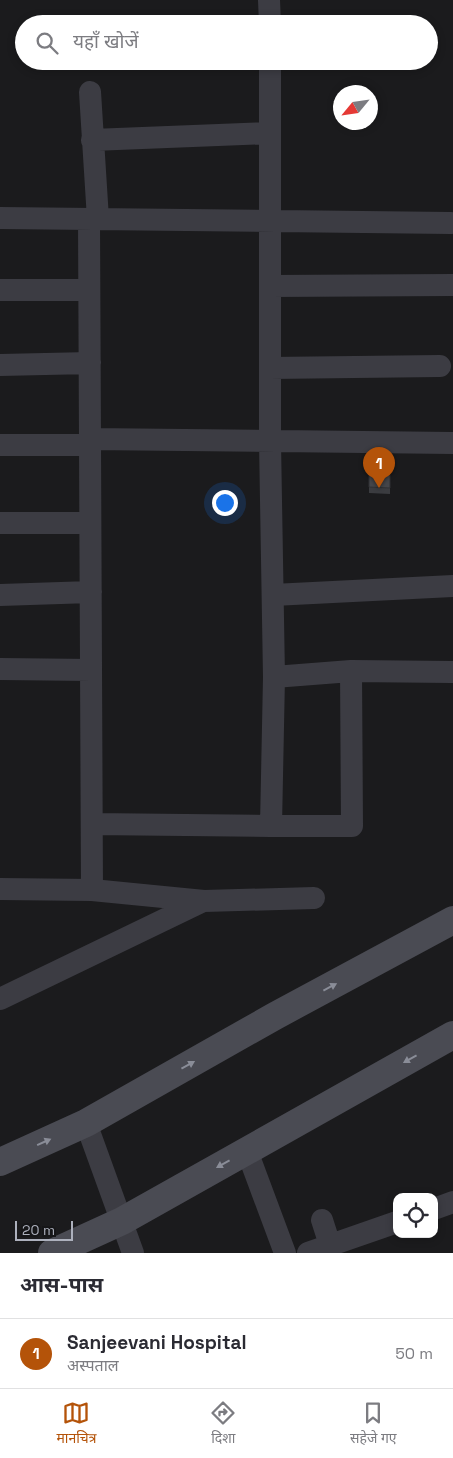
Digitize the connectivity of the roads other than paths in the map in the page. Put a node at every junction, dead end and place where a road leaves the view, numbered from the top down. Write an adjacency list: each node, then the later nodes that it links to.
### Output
1 (270, 0): 2 (street)
2 (270, 15)
3 (270, 70): 5 (street)
4 (90, 92): 6 (street)
5 (270, 133): 6 (street); 9 (street)
6 (92, 140): 8 (street)
7 (0, 218): 8 (street)
8 (93, 219): 9 (street); 14 (street)
9 (270, 221): 10 (street); 12 (street)
10 (451, 223)
11 (453, 285): 12 (street)
12 (270, 286): 18 (street)
13 (0, 290): 14 (street)
14 (89, 290): 15 (street)
15 (90, 363): 16 (street); 20 (street)
16 (0, 365)
17 (440, 366): 18 (street)
18 (270, 368): 19 (street)
19 (270, 441): 20 (street); 21 (street); 28 (street)
20 (90, 442): 22 (street); 24 (street)
21 (453, 443)
22 (0, 445)
23 (0, 523): 24 (street)
24 (90, 523): 26 (street)
25 (453, 586): 28 (street)
26 (91, 592): 27 (street); 30 (street)
27 (0, 595)
28 (273, 595): 33 (street)
29 (0, 669): 30 (street)
30 (91, 670): 34 (street)
31 (351, 671): 32 (street); 33 (street); 35 (street)
32 (452, 672)
33 (274, 677): 35 (street)
34 (92, 824): 35 (street); 37 (street)
35 (271, 826)
36 (0, 890): 37 (street)
37 (92, 890): 39 (street)
38 (314, 898): 39 (street)
39 (204, 900): 41 (street)
40 (453, 920): 43 (street, one-way to 40)
41 (0, 999)
42 (453, 1035): 44 (street, one-way to 44)
43 (86, 1123): 45 (street, one-way to 43); 49 (street)
44 (247, 1151): 49 (street, one-way to 49); 54 (street)
45 (0, 1162)
46 (453, 1202): 47 (street)
47 (438, 1208)
48 (322, 1220): 51 (street)
49 (122, 1221): 52 (street); 53 (street)
50 (393, 1223): 51 (street)
51 (330, 1245): 55 (street)
52 (52, 1253)
53 (133, 1253)
54 (285, 1253)
55 (308, 1253)

